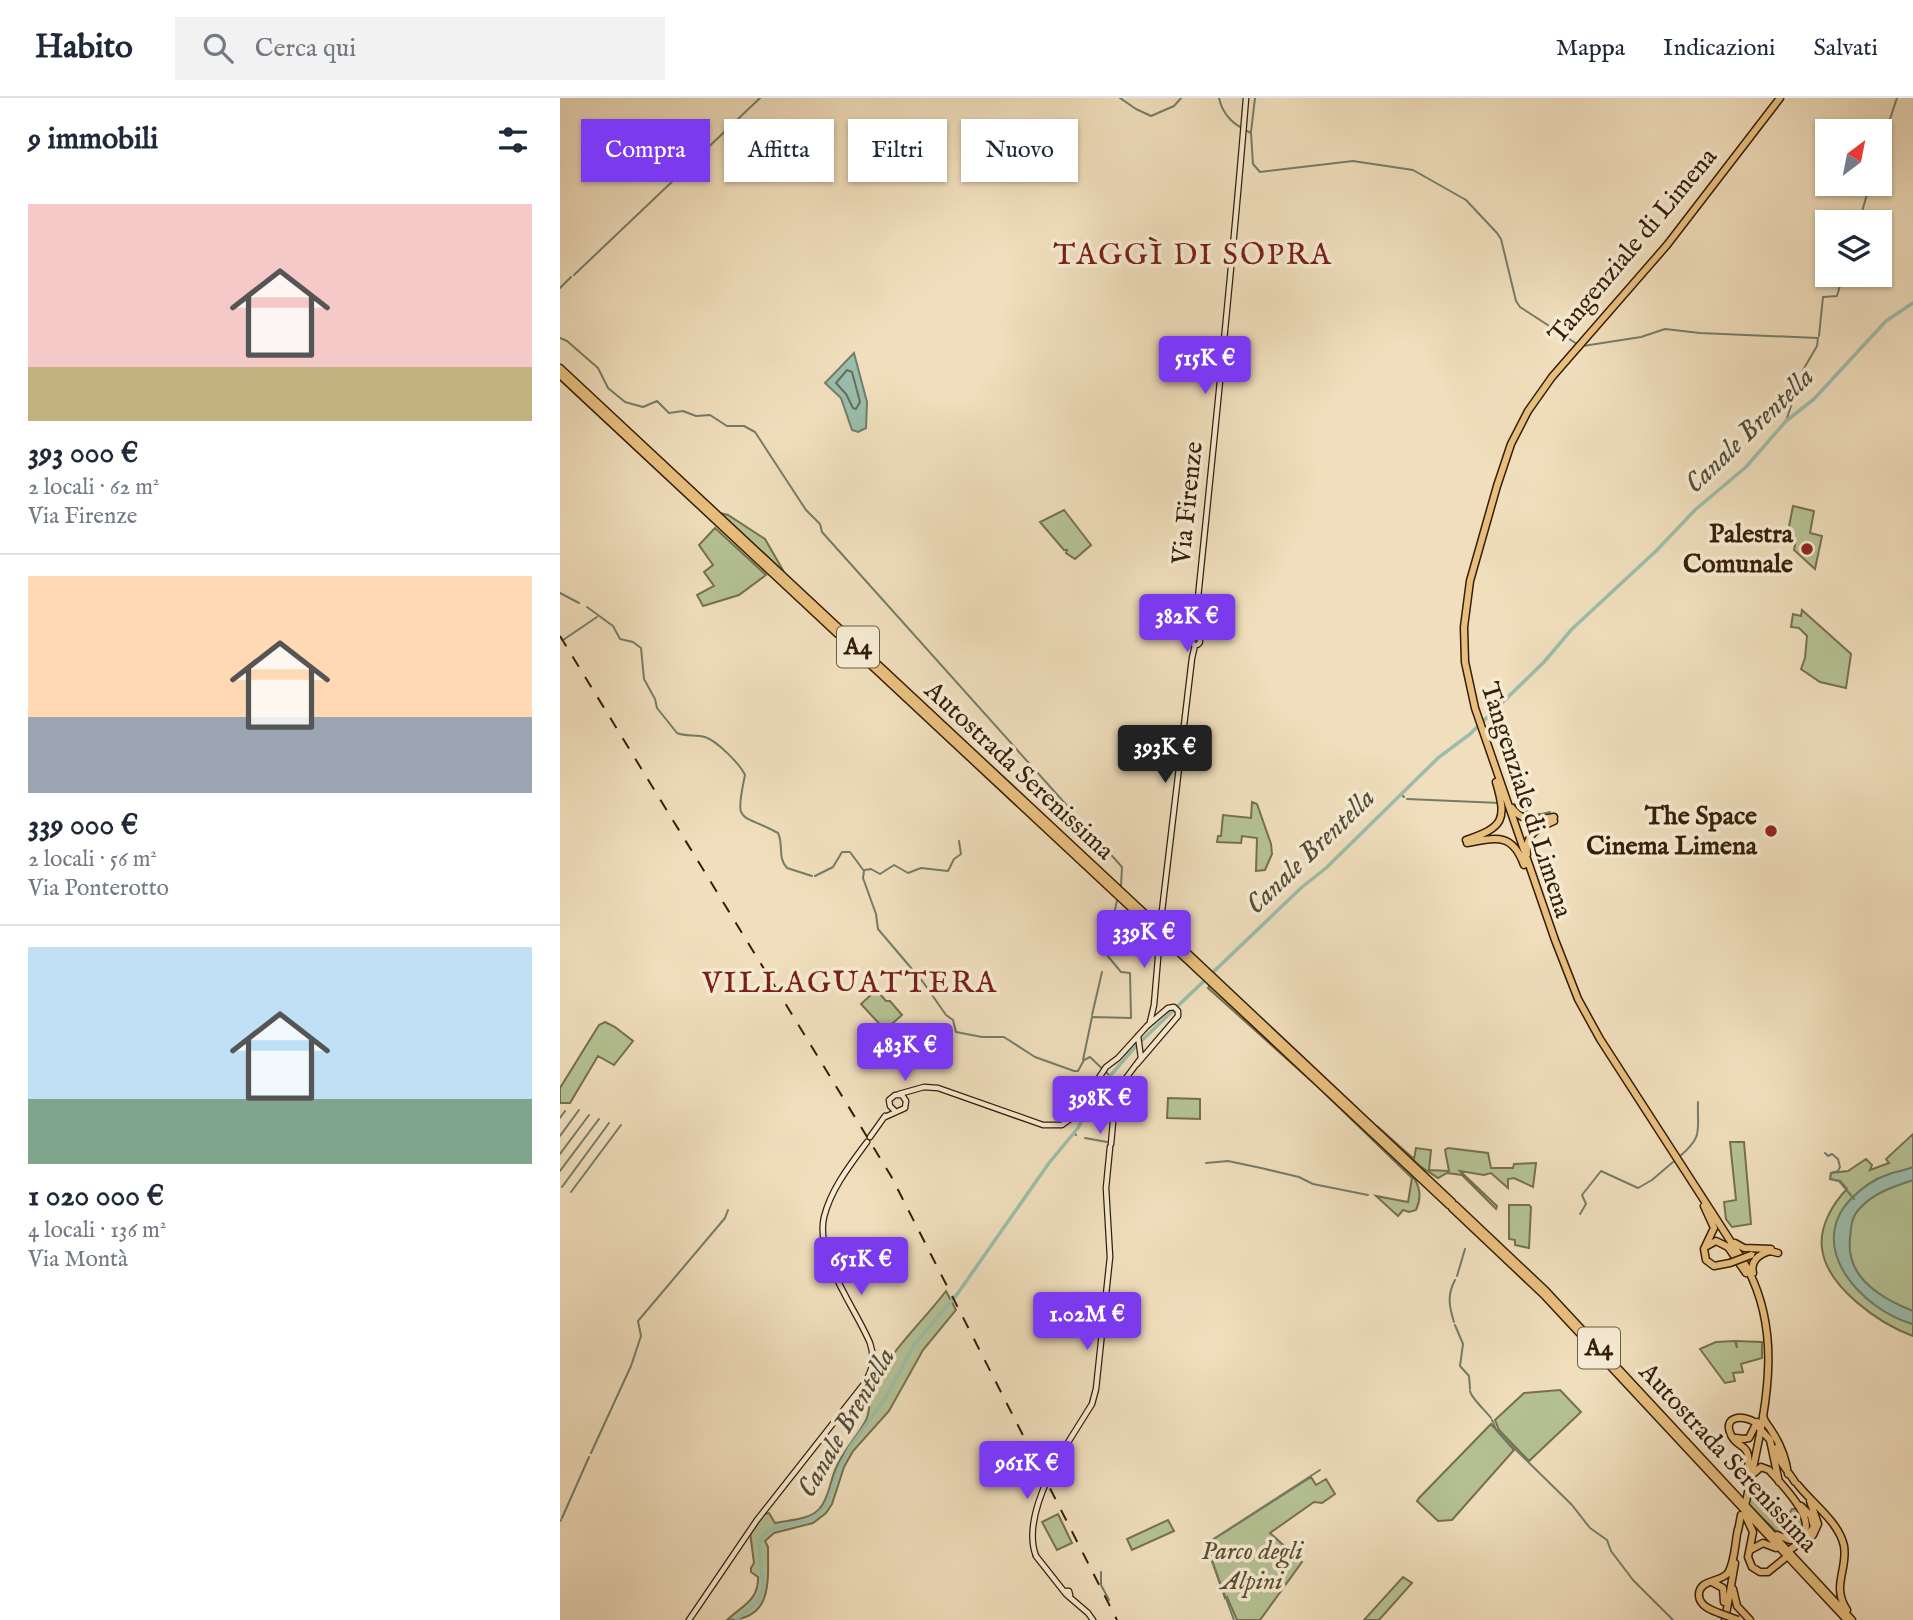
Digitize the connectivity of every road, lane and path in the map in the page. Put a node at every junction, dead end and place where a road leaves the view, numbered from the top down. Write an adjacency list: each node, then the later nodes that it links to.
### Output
1 (1246, 98): 7 (main road, Via Firenze)
2 (1778, 98): 5 (highway, Tangenziale di Limena)
3 (560, 369): 7 (highway, Autostrada Serenissima / A4)
4 (560, 375): 7 (highway, Autostrada Serenissima / A4)
5 (1496, 773): 6 (highway, Tangenziale di Limena); 6 (highway); 6 (highway)
6 (1532, 879): 22 (highway, Tangenziale di Limena)
7 (1161, 932): 8 (main road); 24 (highway, Autostrada Serenissima / A4)
8 (1153, 1012): 9 (main road); 10 (main road)
9 (1159, 1016): 10 (main road); 13 (main road)
10 (1147, 1026): 11 (main road)
11 (1140, 1032): 12 (main road); 14 (main road)
12 (1139, 1044): 13 (main road); 14 (main road); 15 (main road)
13 (1153, 1044): 15 (main road)
14 (1129, 1045): 16 (main road)
15 (1138, 1064): 46 (main road, bridge)
16 (913, 1090): 17 (main road); 18 (main road)
17 (899, 1094): 18 (main road); 19 (main road)
18 (906, 1101): 20 (main road)
19 (890, 1106): 20 (main road); 21 (main road)
20 (895, 1111): 21 (main road)
21 (885, 1117): 45 (main road)
22 (1676, 1159): 23 (highway); 25 (highway)
23 (1702, 1201): 27 (highway); 28 (highway)
24 (1452, 1205): 32 (highway, Autostrada Serenissima / A4); 39 (highway, Autostrada Serenissima / A4)
25 (1717, 1219): 26 (highway); 29 (highway)
26 (1767, 1249): 27 (highway, bridge); 29 (highway)
27 (1704, 1254): 28 (highway)
28 (1749, 1277): 30 (highway)
29 (1763, 1308): 30 (highway)
30 (1764, 1398): 31 (highway); 33 (highway); 35 (highway)
31 (1758, 1424): 33 (highway); 34 (highway); 35 (highway); 35 (highway)
32 (1707, 1471): 42 (highway, Autostrada Serenissima / A4); 42 (highway, A4)
33 (1788, 1474): 37 (highway)
34 (1779, 1483): 35 (highway); 38 (highway)
35 (1747, 1488): 36 (highway)
36 (1745, 1501)
37 (1810, 1501): 38 (highway); 50 (highway)
38 (1796, 1503): 39 (highway)
39 (1759, 1520): 50 (highway, Autostrada Serenissima / A4)
40 (1738, 1529): 41 (highway); 43 (highway); 44 (highway)
41 (1735, 1561): 44 (highway); 48 (highway)
42 (1808, 1578): 49 (highway, Autostrada Serenissima / A4)
43 (1710, 1582): 44 (highway); 44 (highway)
44 (1723, 1617): 47 (highway, bridge)
45 (689, 1620)
46 (1093, 1620)
47 (1738, 1620)
48 (1750, 1620)
49 (1847, 1620)
50 (1854, 1620)

